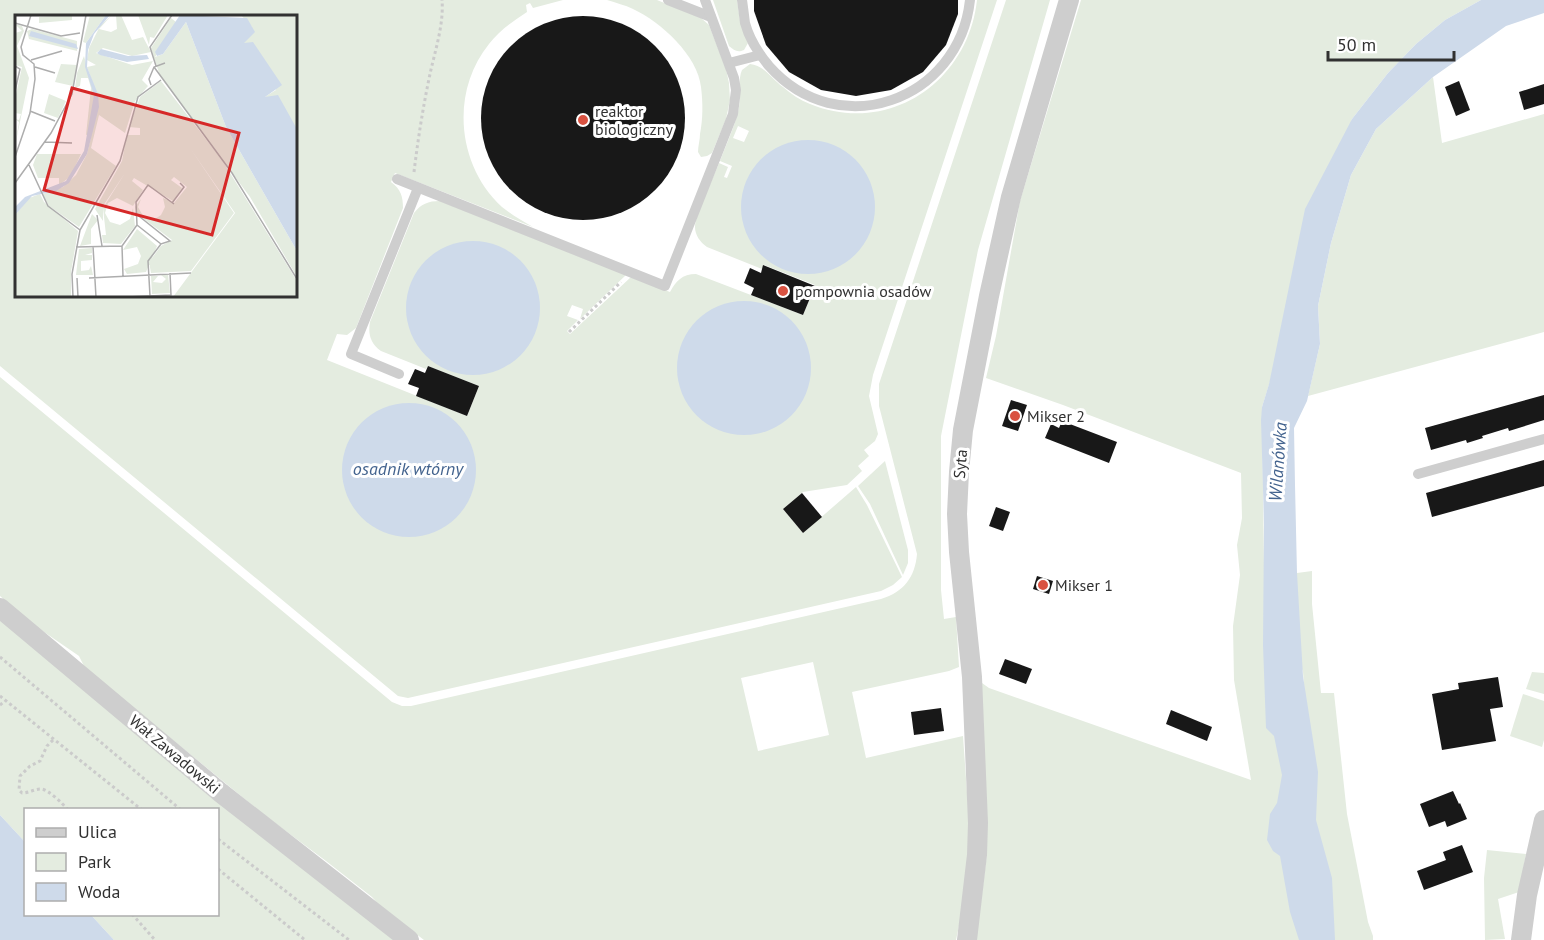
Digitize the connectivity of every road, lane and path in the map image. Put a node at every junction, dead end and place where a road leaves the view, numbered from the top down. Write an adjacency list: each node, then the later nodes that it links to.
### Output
1 (442, 0): 11 (path)
2 (668, 0): 7 (lane)
3 (705, 0): 7 (lane)
4 (742, 0): 8 (lane)
5 (970, 0): 8 (lane)
6 (1069, 0): 34 (street, Syta)
7 (711, 17): 9 (lane)
8 (760, 55): 9 (lane)
9 (729, 63): 12 (lane)
10 (397, 179): 11 (lane)
11 (415, 184): 12 (lane); 14 (lane)
12 (632, 273): 13 (path)
13 (569, 332)
14 (399, 375)
15 (1544, 439): 16 (lane)
16 (1418, 474)
17 (0, 608): 33 (street, Wał Zawadowski)
18 (0, 657): 25 (path)
19 (0, 696): 20 (path)
20 (5, 701): 21 (path); 22 (path)
21 (0, 705)
22 (53, 740): 23 (path); 24 (path)
23 (66, 808)
24 (139, 808)
25 (179, 808)
26 (1544, 820): 35 (street)
27 (219, 840): 32 (path)
28 (219, 870): 31 (path)
29 (133, 916): 30 (path)
30 (156, 940)
31 (305, 940)
32 (349, 940)
33 (409, 940)
34 (967, 940)
35 (1521, 940)

